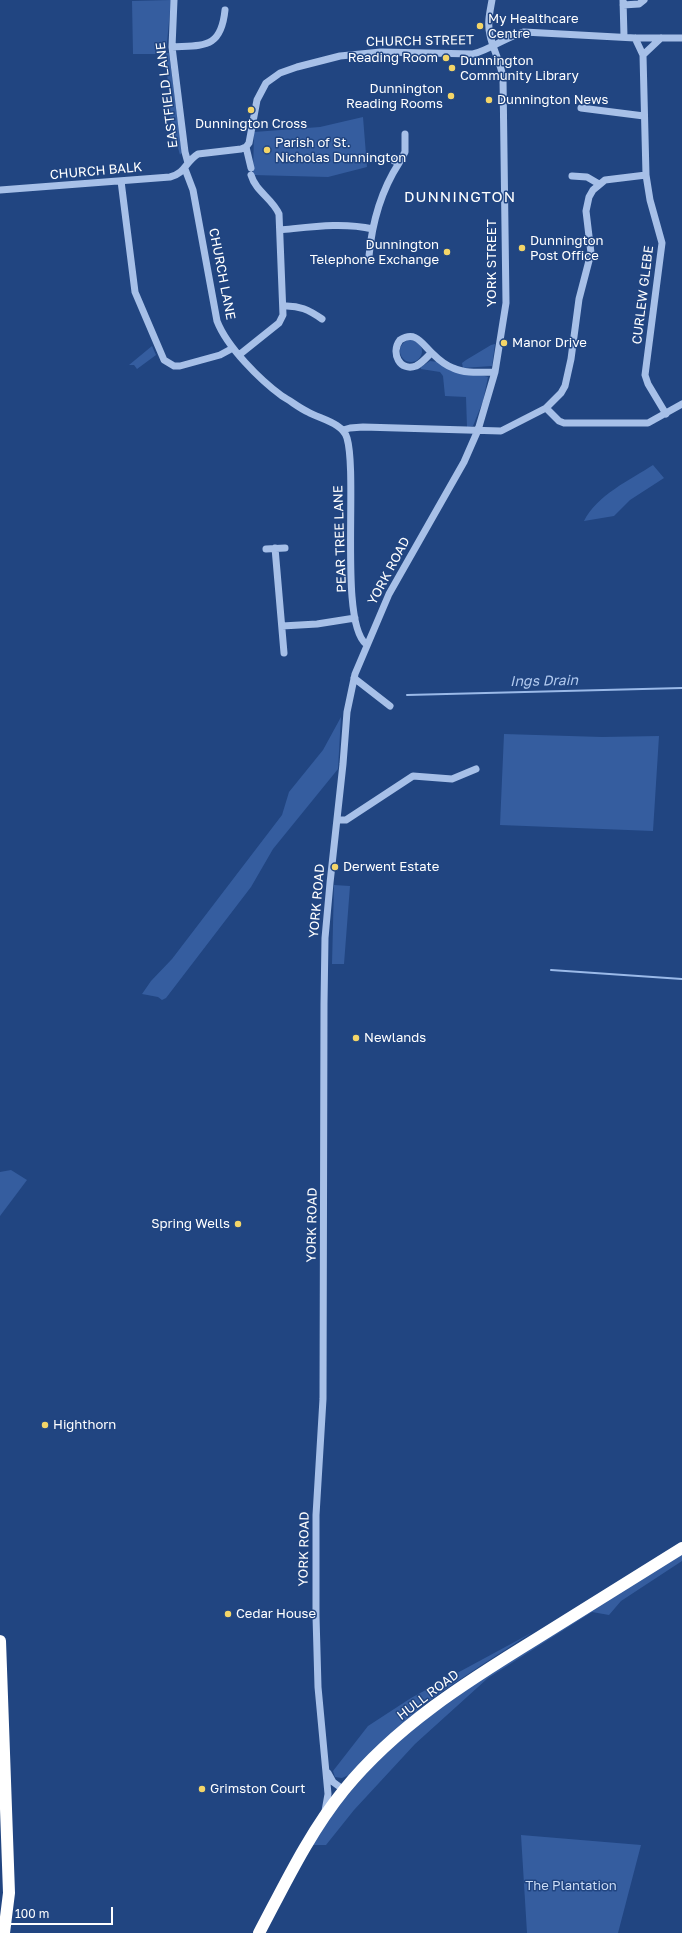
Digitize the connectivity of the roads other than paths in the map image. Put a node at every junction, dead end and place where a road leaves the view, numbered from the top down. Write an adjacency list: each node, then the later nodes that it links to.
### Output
1 (174, 0): 11 (street, EASTFIELD LANE)
2 (492, 0): 10 (street, YORK STREET)
3 (644, 0): 4 (street)
4 (623, 3): 6 (street)
5 (225, 10): 11 (street)
6 (624, 36): 7 (street, CHURCH STREET); 10 (street, CHURCH STREET)
7 (635, 38): 8 (street, CHURCH STREET); 12 (street)
8 (661, 38): 9 (street, CHURCH STREET); 12 (street)
9 (682, 38)
10 (494, 46): 16 (street, CHURCH STREET); 31 (street, YORK STREET)
11 (172, 47): 17 (street, EASTFIELD LANE)
12 (643, 55): 14 (street, CURLEW GLEBE)
13 (581, 108): 14 (street)
14 (644, 116): 18 (street, CURLEW GLEBE)
15 (405, 134): 23 (street)
16 (246, 147): 17 (street); 24 (street)
17 (187, 166): 20 (street, CHURCH BALK); 28 (street, CHURCH LANE)
18 (646, 175): 21 (street); 34 (street, CURLEW GLEBE)
19 (572, 176): 21 (street)
20 (121, 181): 22 (street, CHURCH BALK); 28 (street)
21 (599, 184): 33 (street)
22 (0, 190)
23 (373, 228): 24 (street); 25 (street)
24 (280, 230): 26 (street)
25 (369, 256)
26 (283, 306): 27 (street); 30 (street)
27 (322, 319)
28 (233, 348): 30 (street, CHURCH LANE)
29 (431, 353): 29 (street); 31 (street)
30 (239, 355): 35 (street, CHURCH LANE)
31 (495, 372): 36 (street, YORK STREET)
32 (682, 404): 34 (street)
33 (546, 408): 34 (street); 36 (street)
34 (666, 414)
35 (343, 430): 36 (street); 40 (street, PEAR TREE LANE)
36 (478, 430): 42 (street, YORK ROAD)
37 (276, 548): 38 (street); 39 (street); 41 (street)
38 (286, 548)
39 (266, 549)
40 (355, 618): 41 (street); 42 (street, PEAR TREE LANE)
41 (282, 626): 43 (street)
42 (366, 644): 44 (street, YORK ROAD)
43 (284, 653)
44 (354, 678): 45 (street); 47 (street, YORK ROAD)
45 (390, 706)
46 (476, 770): 47 (street)
47 (337, 820): 50 (street, YORK ROAD)
48 (682, 1548): 51 (highway, HULL ROAD)
49 (0, 1641): 53 (highway)
50 (327, 1771): 51 (street); 52 (street)
51 (344, 1790): 52 (highway, HULL ROAD)
52 (323, 1818): 55 (highway, HULL ROAD)
53 (4, 1866): 54 (highway)
54 (4, 1933)
55 (259, 1933)

